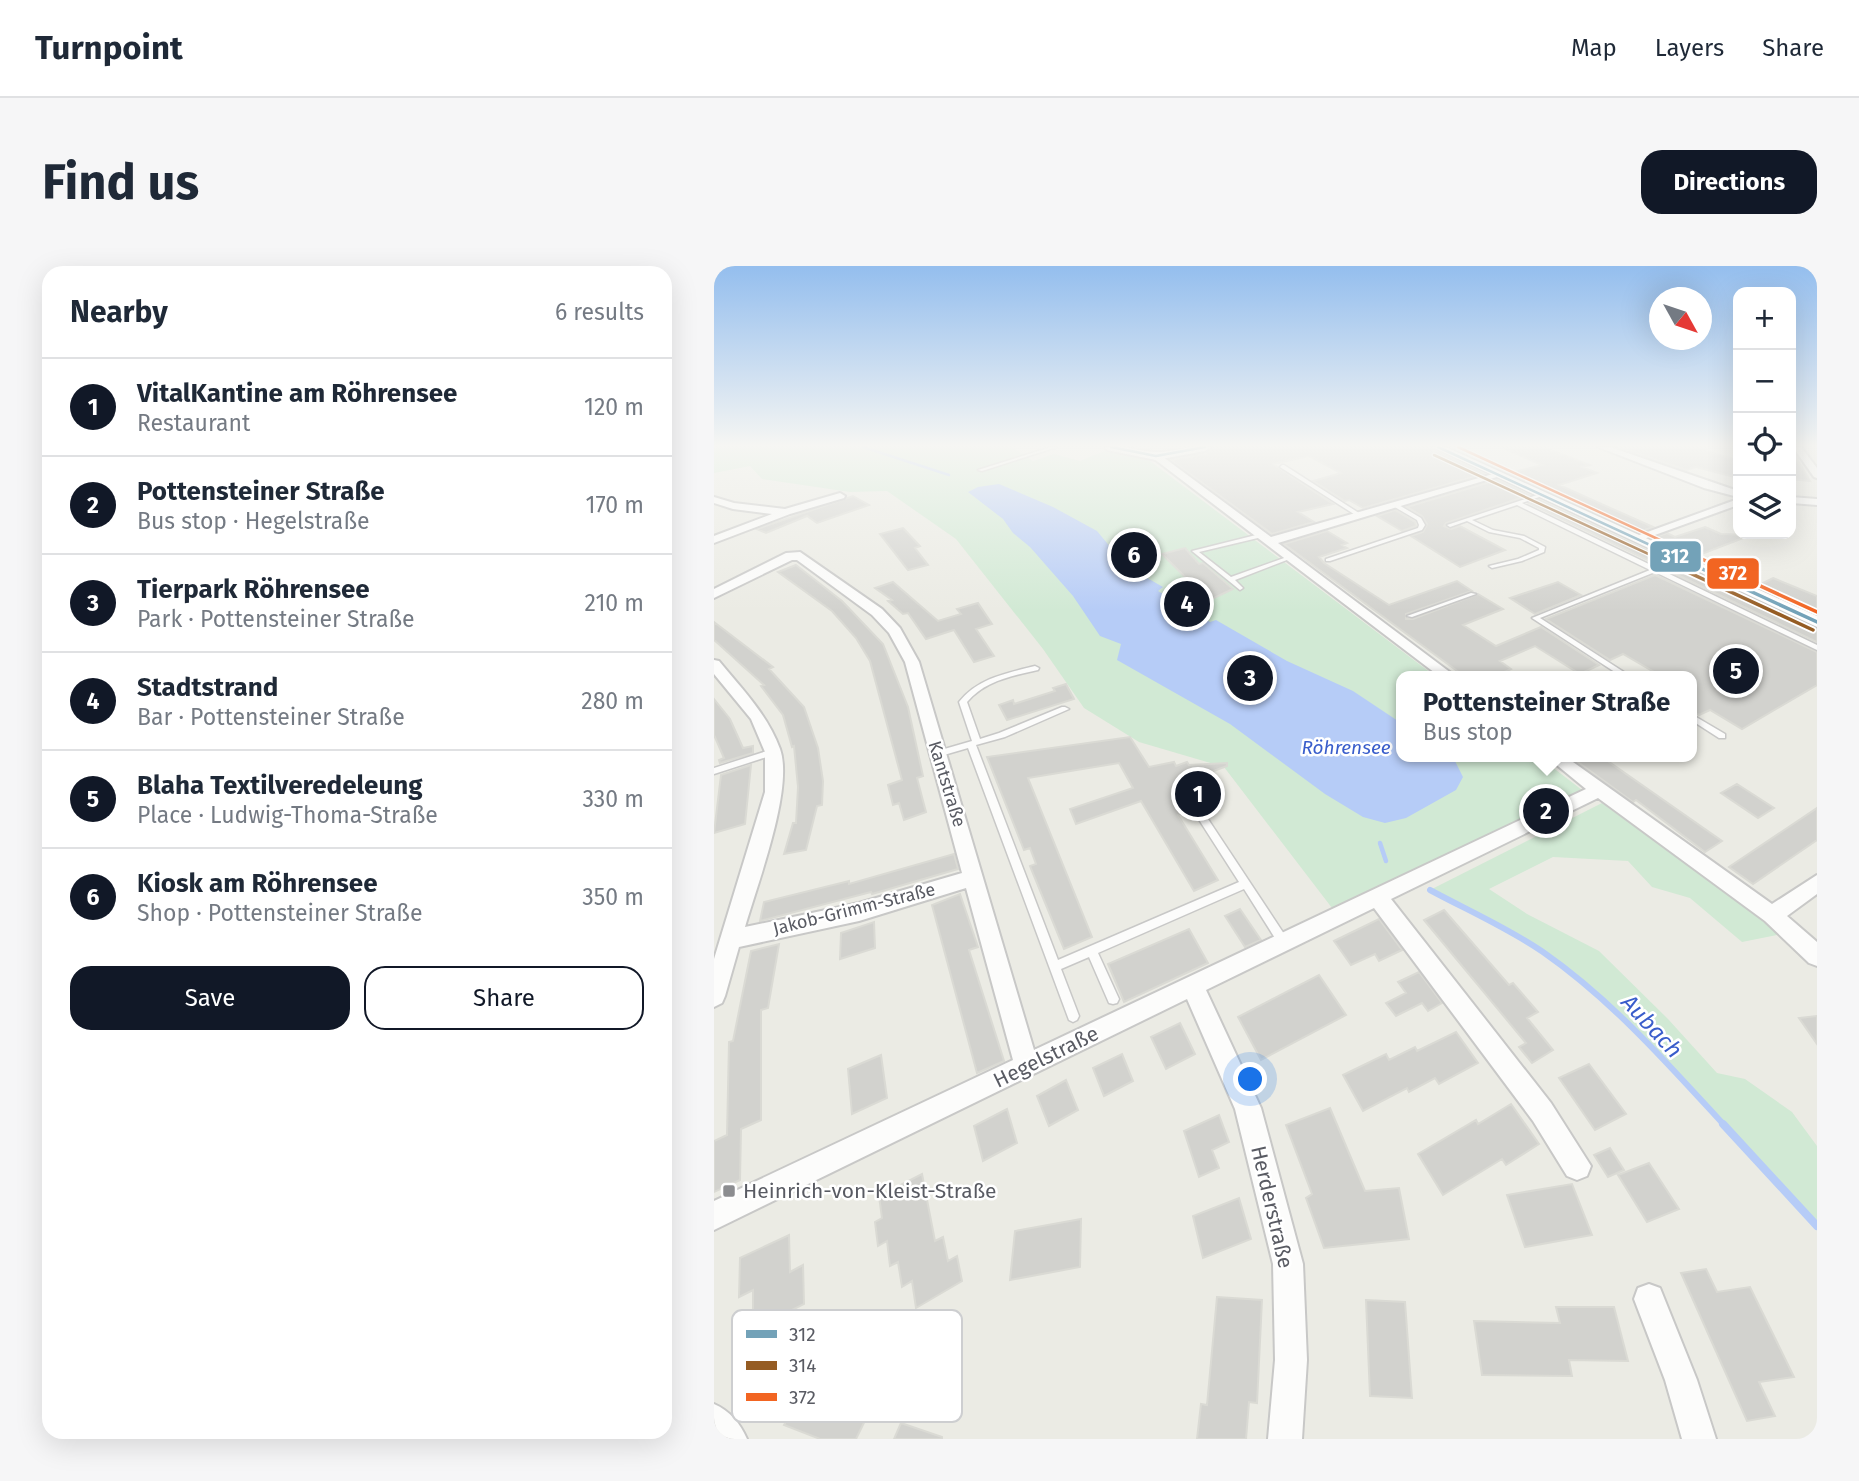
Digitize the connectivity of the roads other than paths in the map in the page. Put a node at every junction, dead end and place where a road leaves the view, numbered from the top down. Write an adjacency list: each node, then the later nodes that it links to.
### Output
1 (720, 502): 11 (street)
2 (820, 502): 13 (street)
3 (1216, 502): 18 (street)
4 (1338, 502): 14 (lane)
5 (1406, 502): 10 (street)
6 (1521, 502): 8 (lane)
7 (1557, 502): 17 (street)
8 (1517, 503): 15 (lane); 23 (lane)
9 (1733, 504): 17 (street)
10 (1395, 505): 14 (street); 21 (lane)
11 (733, 506): 12 (street); 13 (street)
12 (714, 512)
13 (786, 512): 19 (street)
14 (1359, 515): 18 (street)
15 (1468, 520): 16 (lane); 22 (lane)
16 (1450, 526)
17 (1637, 538): 29 (street)
18 (1264, 539): 20 (street); 24 (lane)
19 (714, 540)
20 (1289, 558): 24 (lane); 33 (street)
21 (1328, 560)
22 (1492, 566)
23 (1654, 569): 30 (lane); 34 (lane)
24 (1230, 580): 25 (lane)
25 (1240, 588)
26 (714, 594): 40 (street, Kantstraße)
27 (1473, 594): 28 (lane)
28 (1410, 616)
29 (1817, 621)
30 (1817, 648)
31 (714, 664): 39 (street)
32 (1035, 668): 38 (lane)
33 (1441, 671)
34 (1618, 671)
35 (1065, 709): 38 (lane)
36 (1697, 720): 37 (lane)
37 (1722, 736)
38 (974, 743): 40 (lane); 54 (lane)
39 (773, 752): 42 (lane); 50 (street)
40 (937, 754): 45 (street, Kantstraße)
41 (1562, 762): 43 (street)
42 (714, 771)
43 (1600, 790): 48 (street, Hegelstraße); 49 (street)
44 (1201, 816): 47 (lane)
45 (975, 877): 50 (street, Jakob-Grimm-Straße); 59 (street, Kantstraße)
46 (1817, 883): 49 (street)
47 (1246, 884): 51 (lane); 52 (lane)
48 (1378, 898): 51 (street, Hegelstraße); 60 (street)
49 (1772, 915): 53 (street)
50 (732, 939): 56 (street)
51 (1284, 943): 55 (street, Hegelstraße)
52 (1091, 951): 54 (lane); 57 (lane)
53 (1817, 956)
54 (1054, 967): 58 (lane)
55 (1193, 987): 59 (street, Hegelstraße); 65 (street, Herderstraße)
56 (714, 996)
57 (1112, 999)
58 (1073, 1016)
59 (1027, 1066): 61 (street, Hegelstraße)
60 (1577, 1166)
61 (714, 1216)
62 (1649, 1299): 66 (street)
63 (714, 1421): 64 (street)
64 (730, 1439)
65 (1284, 1439)
66 (1699, 1439)

